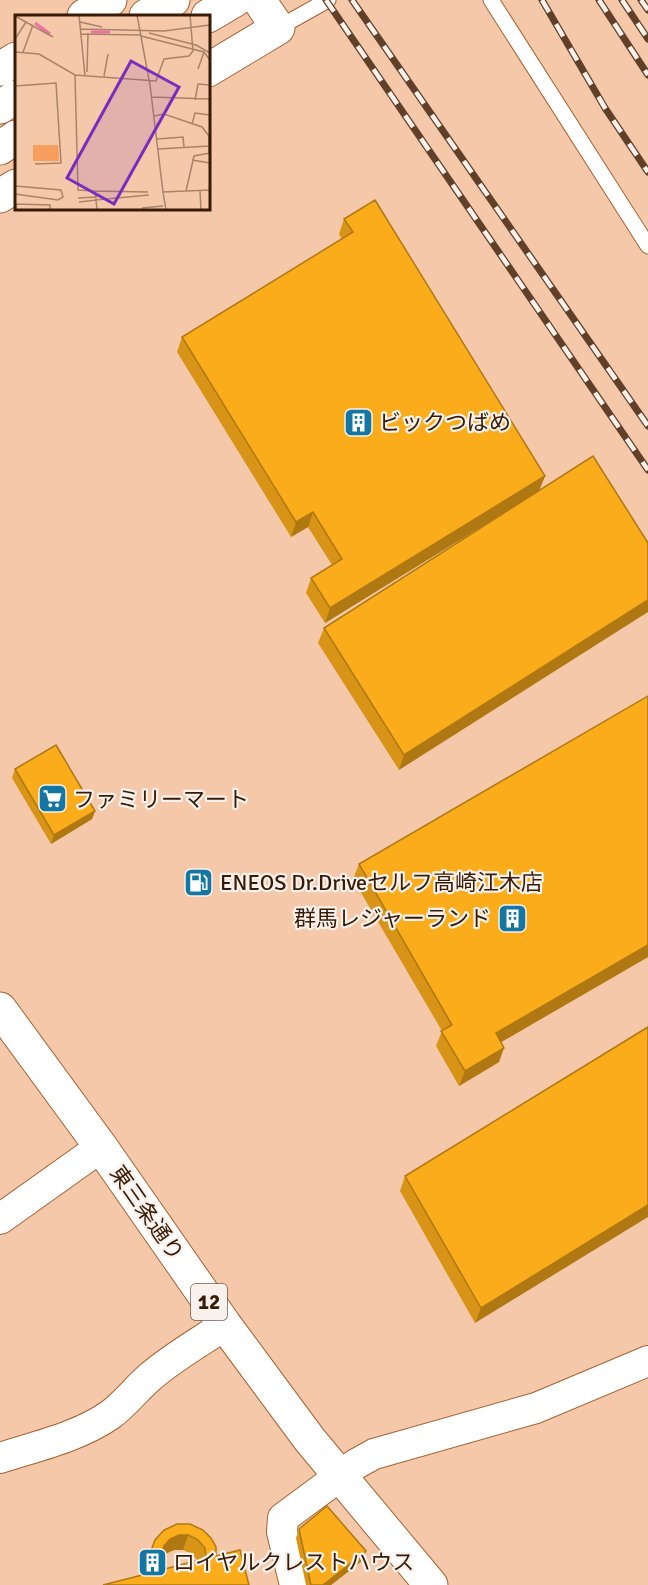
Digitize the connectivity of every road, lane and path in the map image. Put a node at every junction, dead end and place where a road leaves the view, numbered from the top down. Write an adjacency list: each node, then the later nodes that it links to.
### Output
1 (110, 0): 6 (main road)
2 (173, 0): 7 (main road)
3 (234, 0): 8 (main road)
4 (328, 0): 9 (lane)
5 (491, 0): 19 (lane)
6 (86, 15)
7 (148, 15)
8 (210, 15)
9 (269, 16): 11 (main road)
10 (15, 60): 12 (main road)
11 (210, 67)
12 (0, 69)
13 (15, 98): 14 (main road)
14 (0, 107)
15 (15, 138): 16 (main road)
16 (0, 148)
17 (15, 187): 18 (main road)
18 (0, 196)
19 (648, 246)
20 (0, 1009): 21 (main road, 東三条通り / 12)
21 (101, 1147): 22 (street); 23 (main road, 東三条通り / 12)
22 (0, 1219)
23 (225, 1324): 25 (street); 26 (main road, 東三条通り / 12)
24 (648, 1361): 26 (street)
25 (0, 1458)
26 (339, 1476): 27 (street); 28 (main road, 東三条通り / 12)
27 (295, 1585)
28 (430, 1585)

